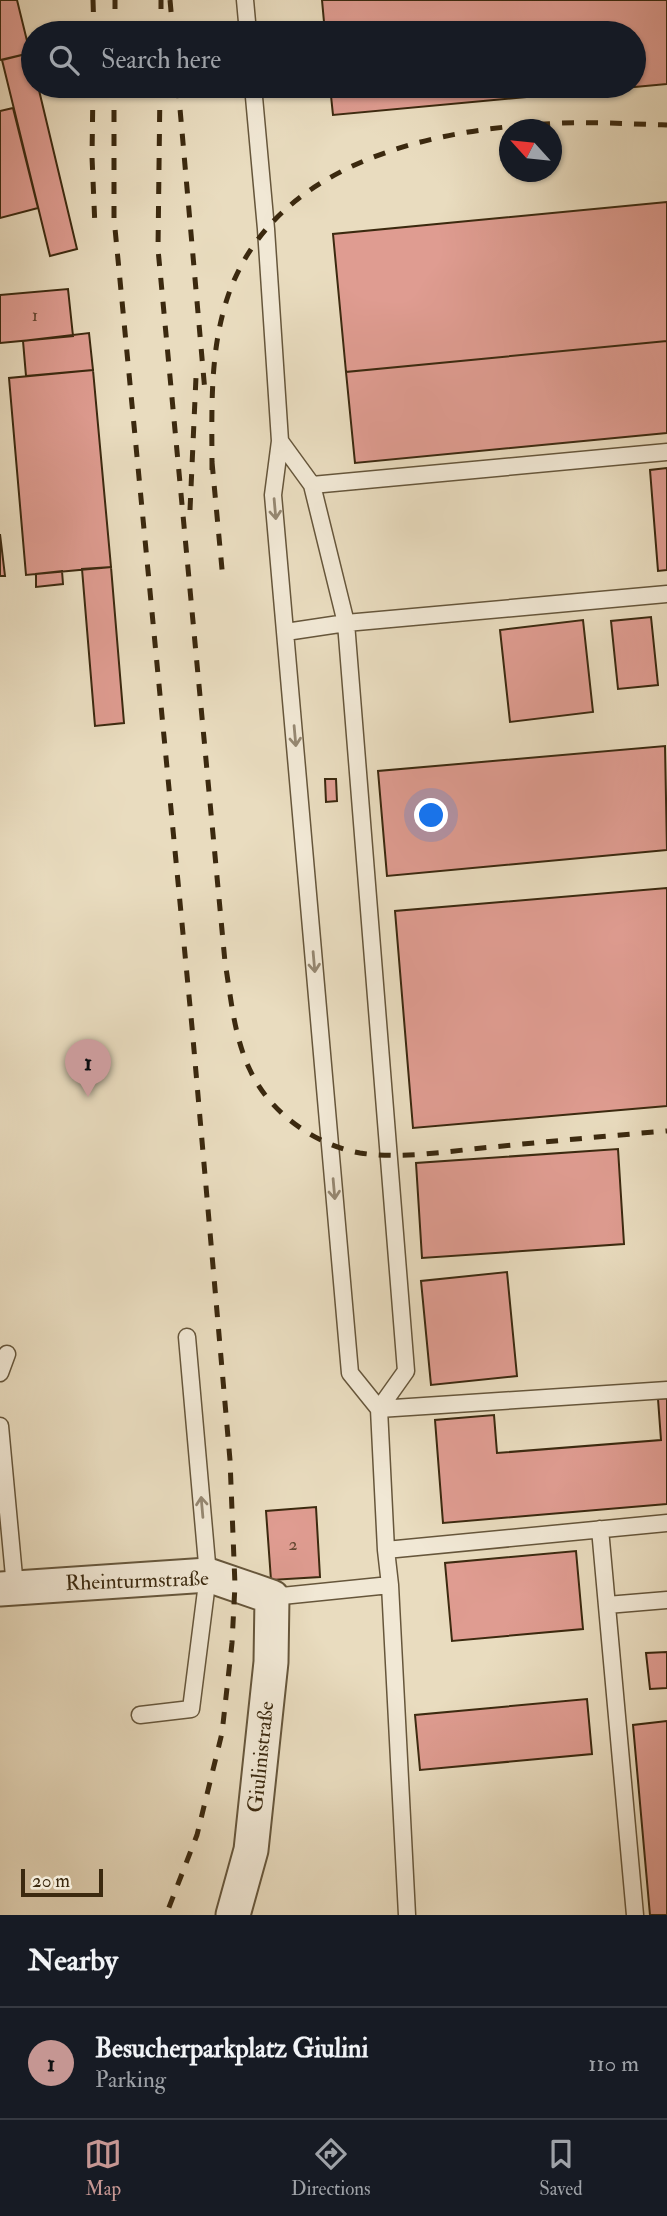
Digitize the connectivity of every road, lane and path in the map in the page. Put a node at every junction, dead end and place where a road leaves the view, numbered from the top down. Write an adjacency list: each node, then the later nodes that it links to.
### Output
1 (245, 0): 2 (lane)
2 (247, 21)
3 (254, 98): 4 (lane)
4 (280, 441): 6 (lane); 9 (lane, one-way to 9)
5 (667, 452): 6 (lane)
6 (312, 485): 8 (lane)
7 (667, 594): 8 (lane)
8 (346, 623): 9 (lane); 14 (lane)
9 (286, 632): 14 (lane, one-way to 14)
10 (187, 1337): 19 (lane, one-way to 10)
11 (8, 1354): 12 (lane)
12 (0, 1373)
13 (667, 1390): 14 (lane)
14 (379, 1409): 18 (lane)
15 (0, 1426): 21 (lane)
16 (667, 1523): 17 (lane)
17 (600, 1529): 18 (lane); 24 (lane)
18 (386, 1550): 20 (lane)
19 (208, 1574): 21 (street, Rheinturmstraße); 22 (street, Rheinturmstraße); 25 (lane)
20 (390, 1586): 22 (lane); 27 (lane)
21 (7, 1588)
22 (272, 1597): 26 (street, Giulinistraße)
23 (667, 1600): 24 (lane)
24 (607, 1605): 28 (lane)
25 (140, 1714)
26 (233, 1915)
27 (407, 1915)
28 (635, 1915)

